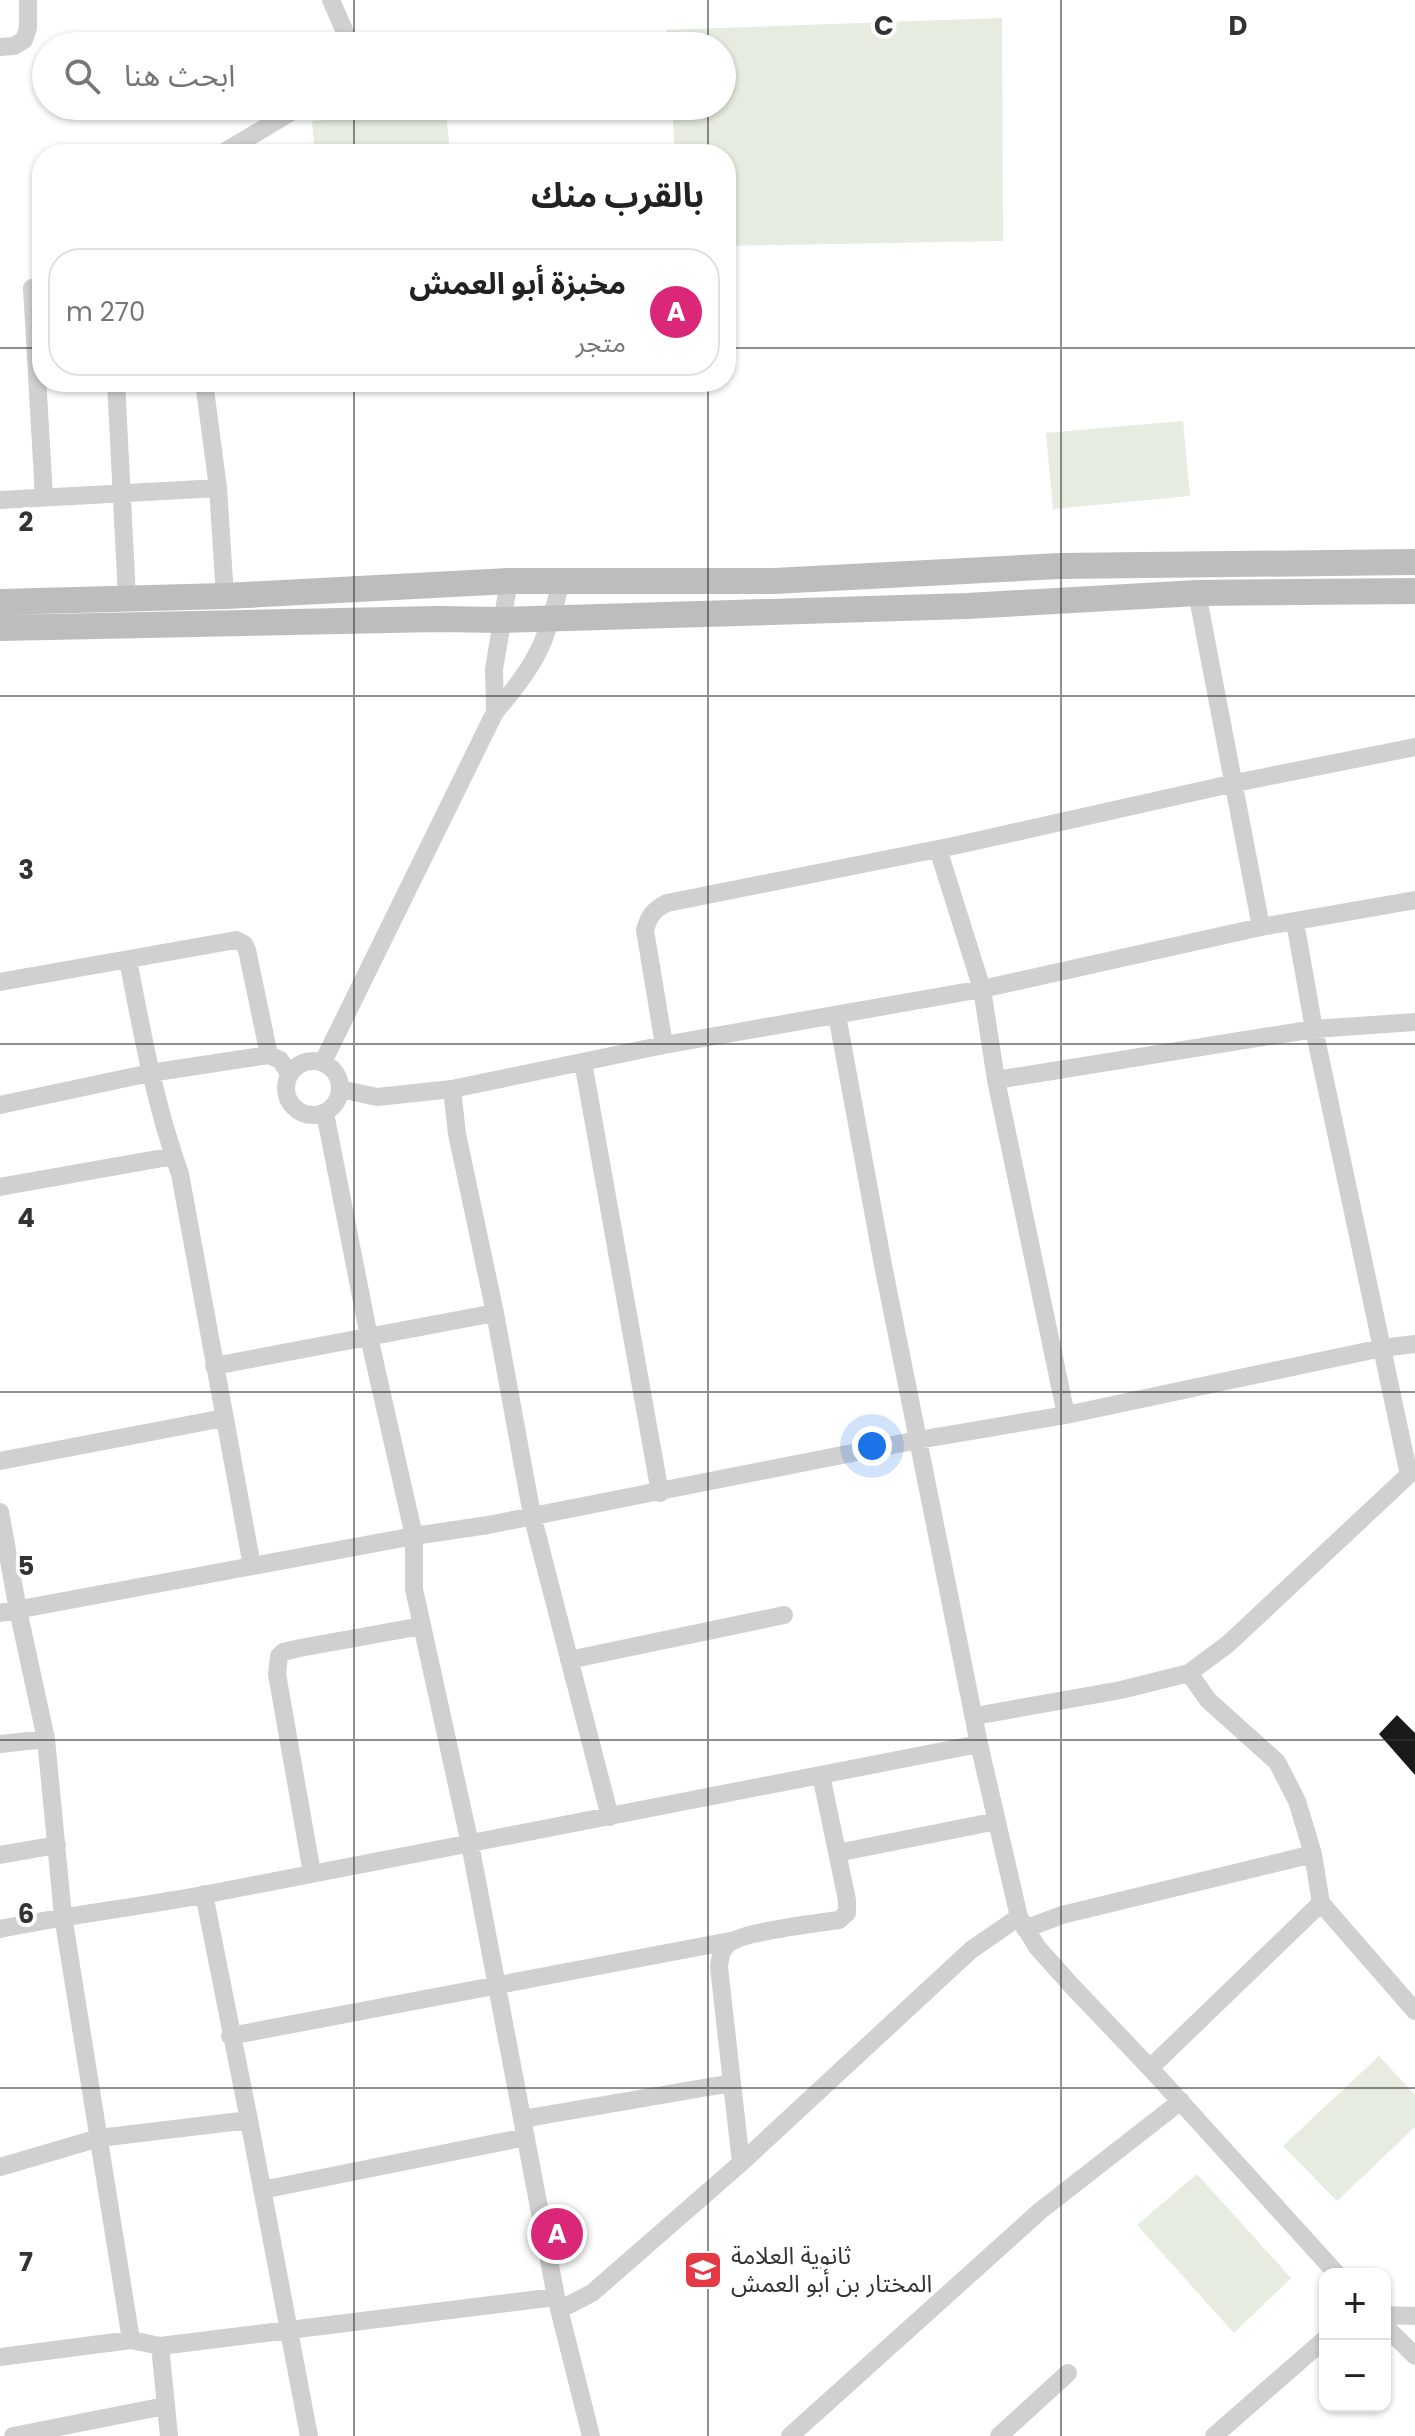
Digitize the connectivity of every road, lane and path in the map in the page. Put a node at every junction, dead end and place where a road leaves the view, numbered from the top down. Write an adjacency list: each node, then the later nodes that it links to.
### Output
1 (28, 0): 4 (street)
2 (331, 0): 3 (street)
3 (345, 32)
4 (0, 47)
5 (278, 120): 6 (street)
6 (238, 144)
7 (38, 392): 12 (street)
8 (117, 392): 11 (street)
9 (205, 392): 10 (street)
10 (218, 488): 11 (street); 19 (street)
11 (122, 493): 12 (street); 20 (street)
12 (44, 497): 13 (street)
13 (0, 500)
14 (1415, 562): 16 (main road)
15 (509, 581): 16 (main road); 19 (main road); 23 (street)
16 (561, 581): 22 (street)
17 (1415, 591): 18 (main road)
18 (1197, 593): 22 (main road); 27 (street)
19 (225, 596): 20 (main road)
20 (127, 597): 21 (main road)
21 (0, 602)
22 (553, 617): 23 (main road); 25 (street)
23 (503, 620): 24 (main road); 25 (street)
24 (0, 628)
25 (495, 712): 40 (street)
26 (1415, 747): 27 (street)
27 (1235, 783): 28 (street); 31 (street)
28 (938, 849): 34 (street); 38 (street)
29 (1415, 900): 30 (street)
30 (1295, 922): 31 (street); 37 (street)
31 (1261, 927): 34 (street)
32 (128, 960): 33 (street); 39 (street); 42 (street)
33 (0, 982)
34 (982, 989): 35 (street); 44 (street)
35 (837, 1015): 38 (street); 58 (street)
36 (1415, 1022): 37 (street)
37 (1314, 1029): 44 (street); 54 (street)
38 (664, 1045): 41 (street)
39 (269, 1055): 42 (street); 43 (street)
40 (323, 1062): 43 (street); 45 (street)
41 (583, 1062): 46 (street); 61 (street)
42 (150, 1073): 47 (street); 49 (street)
43 (289, 1073): 48 (street)
44 (996, 1080): 56 (street)
45 (340, 1089): 46 (street); 48 (street)
46 (452, 1089): 51 (street)
47 (0, 1105)
48 (325, 1113): 52 (street)
49 (174, 1156): 50 (street); 55 (street)
50 (0, 1187)
51 (495, 1313): 52 (street); 63 (street)
52 (369, 1337): 55 (street); 64 (street)
53 (1415, 1344): 54 (street)
54 (1382, 1348): 56 (street); 60 (street)
55 (214, 1366): 57 (street)
56 (1066, 1415): 58 (street)
57 (224, 1418): 59 (street); 65 (street)
58 (918, 1440): 61 (street); 71 (street)
59 (0, 1461)
60 (1412, 1472): 70 (street)
61 (660, 1493): 63 (street)
62 (0, 1512): 66 (street)
63 (532, 1515): 64 (street); 69 (street)
64 (414, 1536): 65 (street); 68 (street)
65 (252, 1566): 66 (street)
66 (9, 1611): 72 (street)
67 (784, 1615): 69 (street)
68 (422, 1626): 78 (street); 83 (street)
69 (569, 1660): 76 (street)
70 (1189, 1673): 71 (street); 81 (street)
71 (975, 1716): 74 (street)
72 (46, 1739): 73 (street); 79 (street)
73 (0, 1744)
74 (979, 1744): 75 (street); 77 (street)
75 (821, 1775): 76 (street); 80 (street)
76 (610, 1817): 78 (street)
77 (997, 1821): 80 (street); 87 (street)
78 (470, 1844): 83 (street); 90 (street)
79 (57, 1845): 82 (street); 86 (street)
80 (837, 1853): 89 (street)
81 (1313, 1854): 85 (street); 87 (street)
82 (0, 1855)
83 (312, 1873): 84 (street)
84 (204, 1894): 86 (street); 92 (street)
85 (1321, 1903): 91 (street); 93 (street)
86 (63, 1916): 88 (street); 98 (street)
87 (1022, 1923): 93 (street); 99 (street)
88 (0, 1929)
89 (730, 1941): 90 (street); 94 (street)
90 (497, 1984): 92 (street); 97 (street)
91 (1415, 2011)
92 (230, 2036): 96 (street)
93 (1150, 2068): 95 (street)
94 (732, 2083): 97 (street); 99 (street)
95 (1181, 2101): 102 (street); 119 (street)
96 (249, 2120): 98 (street); 101 (street)
97 (524, 2128): 101 (street); 103 (street)
98 (99, 2138): 100 (street); 108 (street)
99 (741, 2163): 103 (street)
100 (0, 2167)
101 (262, 2190): 106 (street)
102 (1332, 2268)
103 (558, 2304): 106 (street); 118 (street)
104 (1391, 2315): 105 (street)
105 (1415, 2316)
106 (289, 2330): 110 (street); 117 (street)
107 (1391, 2332): 111 (street)
108 (131, 2340): 110 (street); 112 (street)
109 (1324, 2340): 121 (street)
110 (160, 2346): 114 (street)
111 (1415, 2356)
112 (0, 2357)
113 (1068, 2373): 120 (street)
114 (165, 2406): 115 (street); 116 (street)
115 (13, 2436)
116 (169, 2436)
117 (309, 2436)
118 (591, 2436)
119 (790, 2436)
120 (999, 2436)
121 (1214, 2436)

